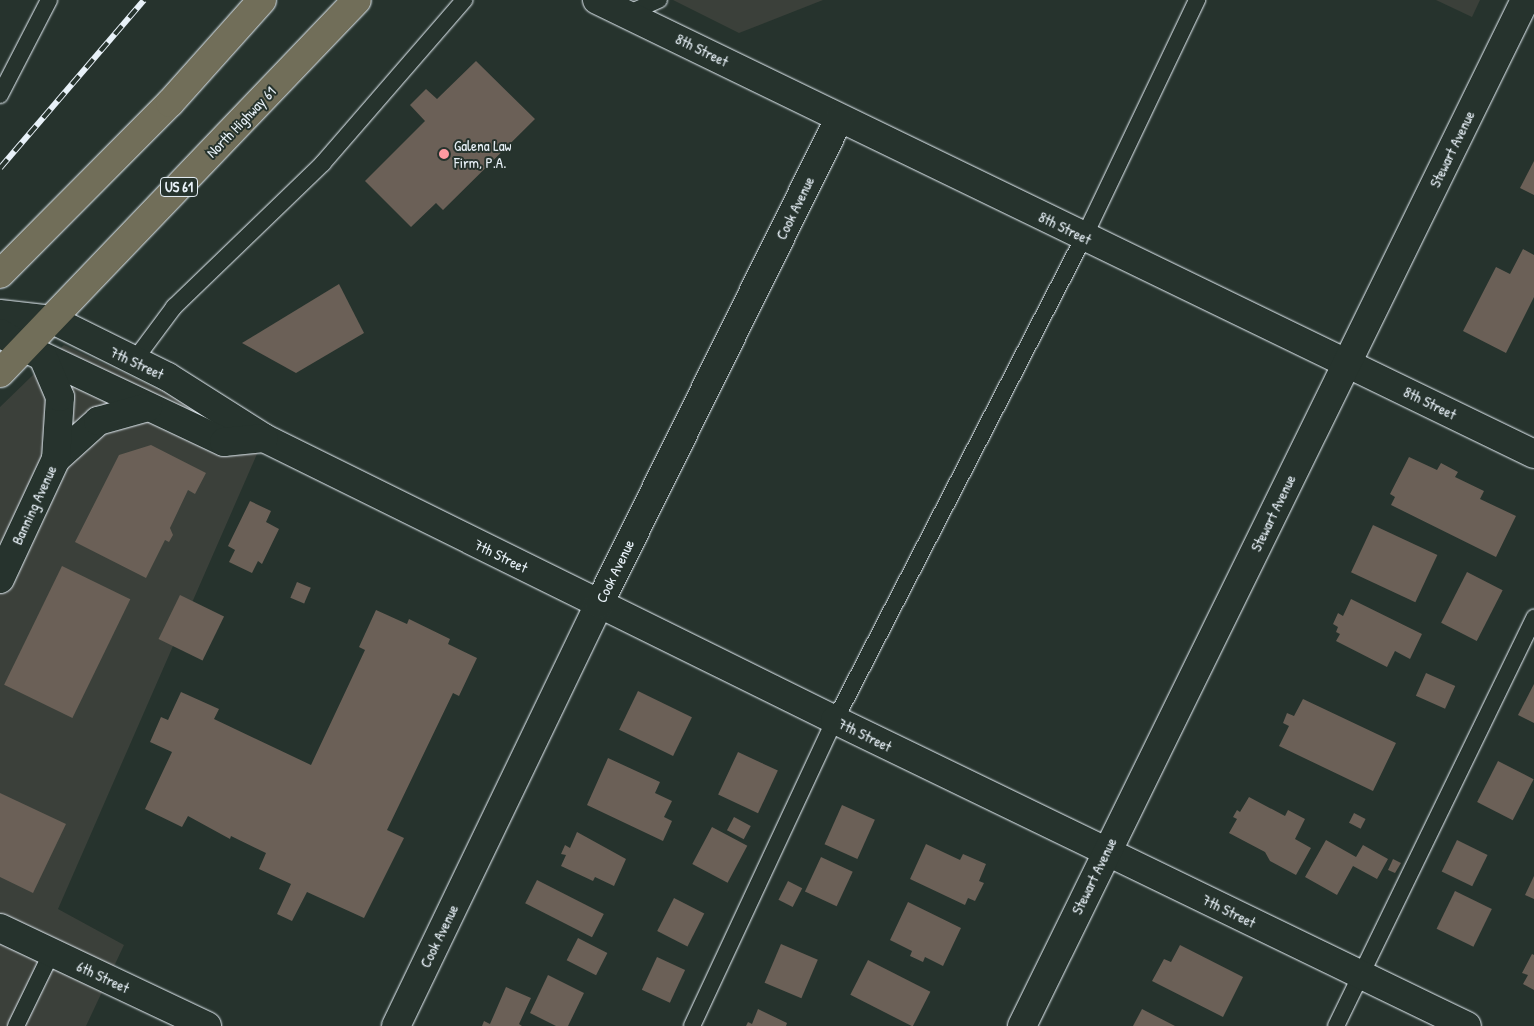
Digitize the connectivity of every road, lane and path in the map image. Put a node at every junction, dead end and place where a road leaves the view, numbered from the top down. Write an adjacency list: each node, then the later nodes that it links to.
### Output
1 (49, 0): 10 (lane)
2 (262, 0): 13 (main road)
3 (357, 0): 15 (main road, North Highway 61 / US 61)
4 (597, 0): 9 (street, 8th Street)
5 (660, 0): 9 (lane)
6 (1196, 0): 12 (lane)
7 (1526, 0): 19 (street, Stewart Avenue)
8 (461, 4): 18 (lane)
9 (627, 14): 11 (street, 8th Street)
10 (0, 95)
11 (839, 119): 12 (street, 8th Street); 26 (street, Cook Avenue)
12 (1084, 237): 19 (street, 8th Street); 28 (lane)
13 (0, 274)
14 (0, 314): 15 (street, 7th Street)
15 (53, 320): 17 (main road, North Highway 61 / US 61); 18 (street, 7th Street)
16 (0, 333): 17 (street)
17 (34, 353): 20 (main road, North Highway 61 / US 61); 21 (street); 24 (street, Banning Avenue)
18 (133, 362): 22 (street, 7th Street)
19 (1347, 362): 23 (street, 8th Street); 29 (street, Stewart Avenue)
20 (0, 372)
21 (148, 407): 22 (street); 24 (street, Banning Avenue)
22 (264, 438): 26 (street, 7th Street)
23 (1534, 454)
24 (56, 459): 25 (street, Banning Avenue)
25 (0, 579)
26 (598, 604): 28 (street, 7th Street); 35 (street, Cook Avenue)
27 (1534, 618): 32 (lane)
28 (835, 720): 29 (street, 7th Street); 36 (lane)
29 (1106, 852): 32 (street, 7th Street); 37 (street, Stewart Avenue)
30 (0, 928): 31 (street, 6th Street)
31 (52, 952): 33 (lane); 34 (street, 6th Street)
32 (1361, 974): 38 (lane); 39 (street, 7th Street)
33 (16, 1026)
34 (206, 1026)
35 (396, 1026)
36 (692, 1026)
37 (1022, 1026)
38 (1336, 1026)
39 (1467, 1026)

